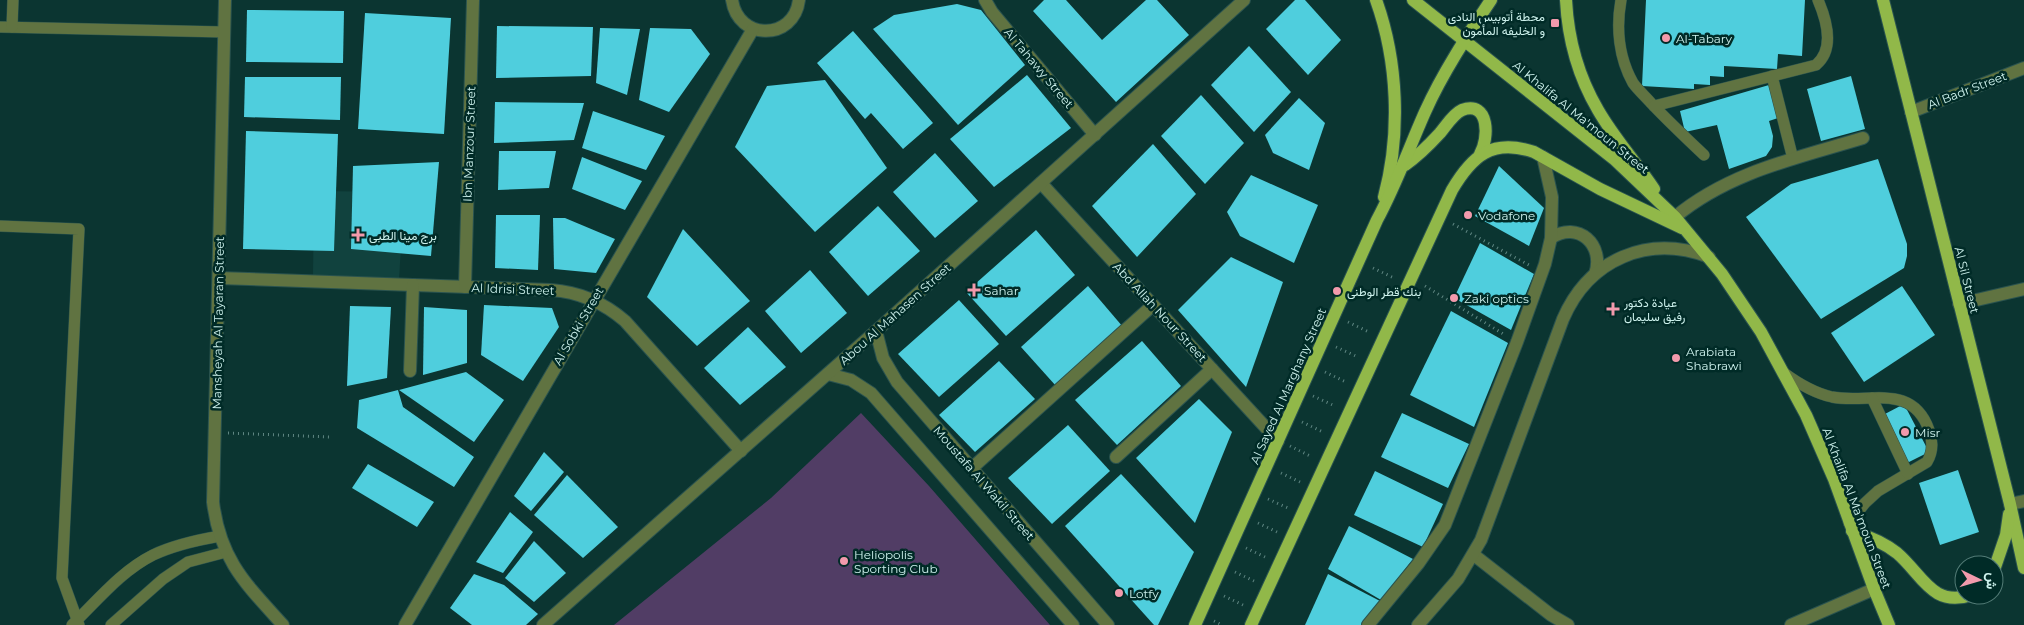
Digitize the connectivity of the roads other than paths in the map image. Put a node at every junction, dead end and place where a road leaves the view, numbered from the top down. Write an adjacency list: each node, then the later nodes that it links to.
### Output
1 (13, 0): 15 (lane)
2 (225, 0): 17 (street, Mansheyah Al Tayaran Street)
3 (473, 0): 41 (street, Ibn Manzour Street)
4 (732, 0): 16 (street)
5 (799, 0): 16 (street)
6 (984, 0): 23 (street, Al Tahawy Street)
7 (1244, 0): 23 (street, Abou Al Mahasen Street)
8 (1376, 0): 33 (main road)
9 (1412, 0): 18 (main road, Al Khalifa Al Ma'moun Street)
10 (1491, 0): 18 (main road, Al Sayed Al Marghany Street)
11 (1566, 0): 31 (main road)
12 (1621, 0): 21 (lane)
13 (1818, 0): 20 (lane)
14 (1883, 0): 22 (main road, Al Sil Street)
15 (6, 27): 17 (lane)
16 (753, 29): 43 (street, Al Sobki Street)
17 (224, 32): 39 (street, Mansheyah Al Tayaran Street)
18 (1463, 41): 29 (main road, Al Sayed Al Marghany Street); 31 (main road, Al Khalifa Al Ma'moun Street)
19 (2024, 68): 22 (street, Al Badr Street)
20 (1772, 76): 21 (lane); 28 (lane)
21 (1654, 106): 26 (lane)
22 (1911, 112): 44 (main road, Al Sil Street)
23 (1095, 135): 30 (street, Abou Al Mahasen Street)
24 (1863, 138): 28 (street)
25 (1480, 154): 27 (main road); 29 (main road); 76 (main road)
26 (1704, 155)
27 (1543, 157): 35 (main road); 36 (street)
28 (1793, 159): 32 (street)
29 (1404, 166): 33 (main road, Al Sayed Al Marghany Street)
30 (1041, 183): 45 (street, Abd Allah Nour Street); 46 (street, Abou Al Mahasen Street)
31 (1662, 203): 32 (main road, Al Khalifa Al Ma'moun Street)
32 (1674, 217): 35 (main road, Al Khalifa Al Ma'moun Street)
33 (1377, 220): 52 (main road, Al Sayed Al Marghany Street)
34 (0, 226): 68 (lane)
35 (1688, 231): 37 (main road, Al Khalifa Al Ma'moun Street)
36 (1552, 238): 38 (street); 77 (street)
37 (1709, 257): 38 (street); 49 (main road, Al Khalifa Al Ma'moun Street)
38 (1595, 274): 62 (street)
39 (219, 278): 40 (street, Al Idrisi Street); 60 (street, Mansheyah Al Tayaran Street)
40 (413, 285): 41 (street, Al Idrisi Street); 48 (street)
41 (465, 287): 43 (street, Al Idrisi Street)
42 (2024, 289): 44 (street)
43 (594, 300): 53 (street, Al Idrisi Street); 71 (street, Al Sobki Street)
44 (1959, 304): 58 (main road, Al Sil Street)
45 (1153, 305): 47 (street, Abd Allah Nour Street); 55 (street)
46 (876, 331): 50 (street, Abou Al Mahasen Street); 55 (street, Moustafa Al Wakil Street)
47 (1212, 369): 52 (street, Abd Allah Nour Street); 54 (street)
48 (410, 371)
49 (1784, 373): 51 (lane); 59 (main road, Al Khalifa Al Ma'moun Street)
50 (828, 374): 53 (street, Abou Al Mahasen Street); 73 (street, Moustafa Al Wakil Street)
51 (1872, 398): 56 (lane); 56 (lane)
52 (1278, 441): 75 (main road, Al Sayed Al Marghany Street)
53 (741, 451): 72 (street, Abou Al Mahasen Street)
54 (1116, 457)
55 (972, 468): 74 (street, Moustafa Al Wakil Street)
56 (1908, 474): 59 (lane)
57 (2024, 501): 58 (street)
58 (2010, 504): 63 (main road); 64 (main road, Al Sil Street)
59 (1851, 527): 65 (main road, Al Khalifa Al Ma'moun Street); 66 (main road)
60 (220, 536): 61 (street, Mansheyah Al Tayaran Street); 68 (lane)
61 (226, 552): 69 (lane); 70 (street, Mansheyah Al Tayaran Street)
62 (1474, 555): 78 (street); 79 (street)
63 (1999, 555)
64 (2024, 568)
65 (1874, 590): 67 (main road, Al Khalifa Al Ma'moun Street); 80 (street)
66 (1954, 598)
67 (1887, 623)
68 (75, 624)
69 (111, 625)
70 (282, 625)
71 (405, 625)
72 (543, 625)
73 (1073, 625)
74 (1108, 625)
75 (1195, 625)
76 (1251, 625)
77 (1368, 625)
78 (1418, 625)
79 (1568, 625)
80 (1791, 625)

